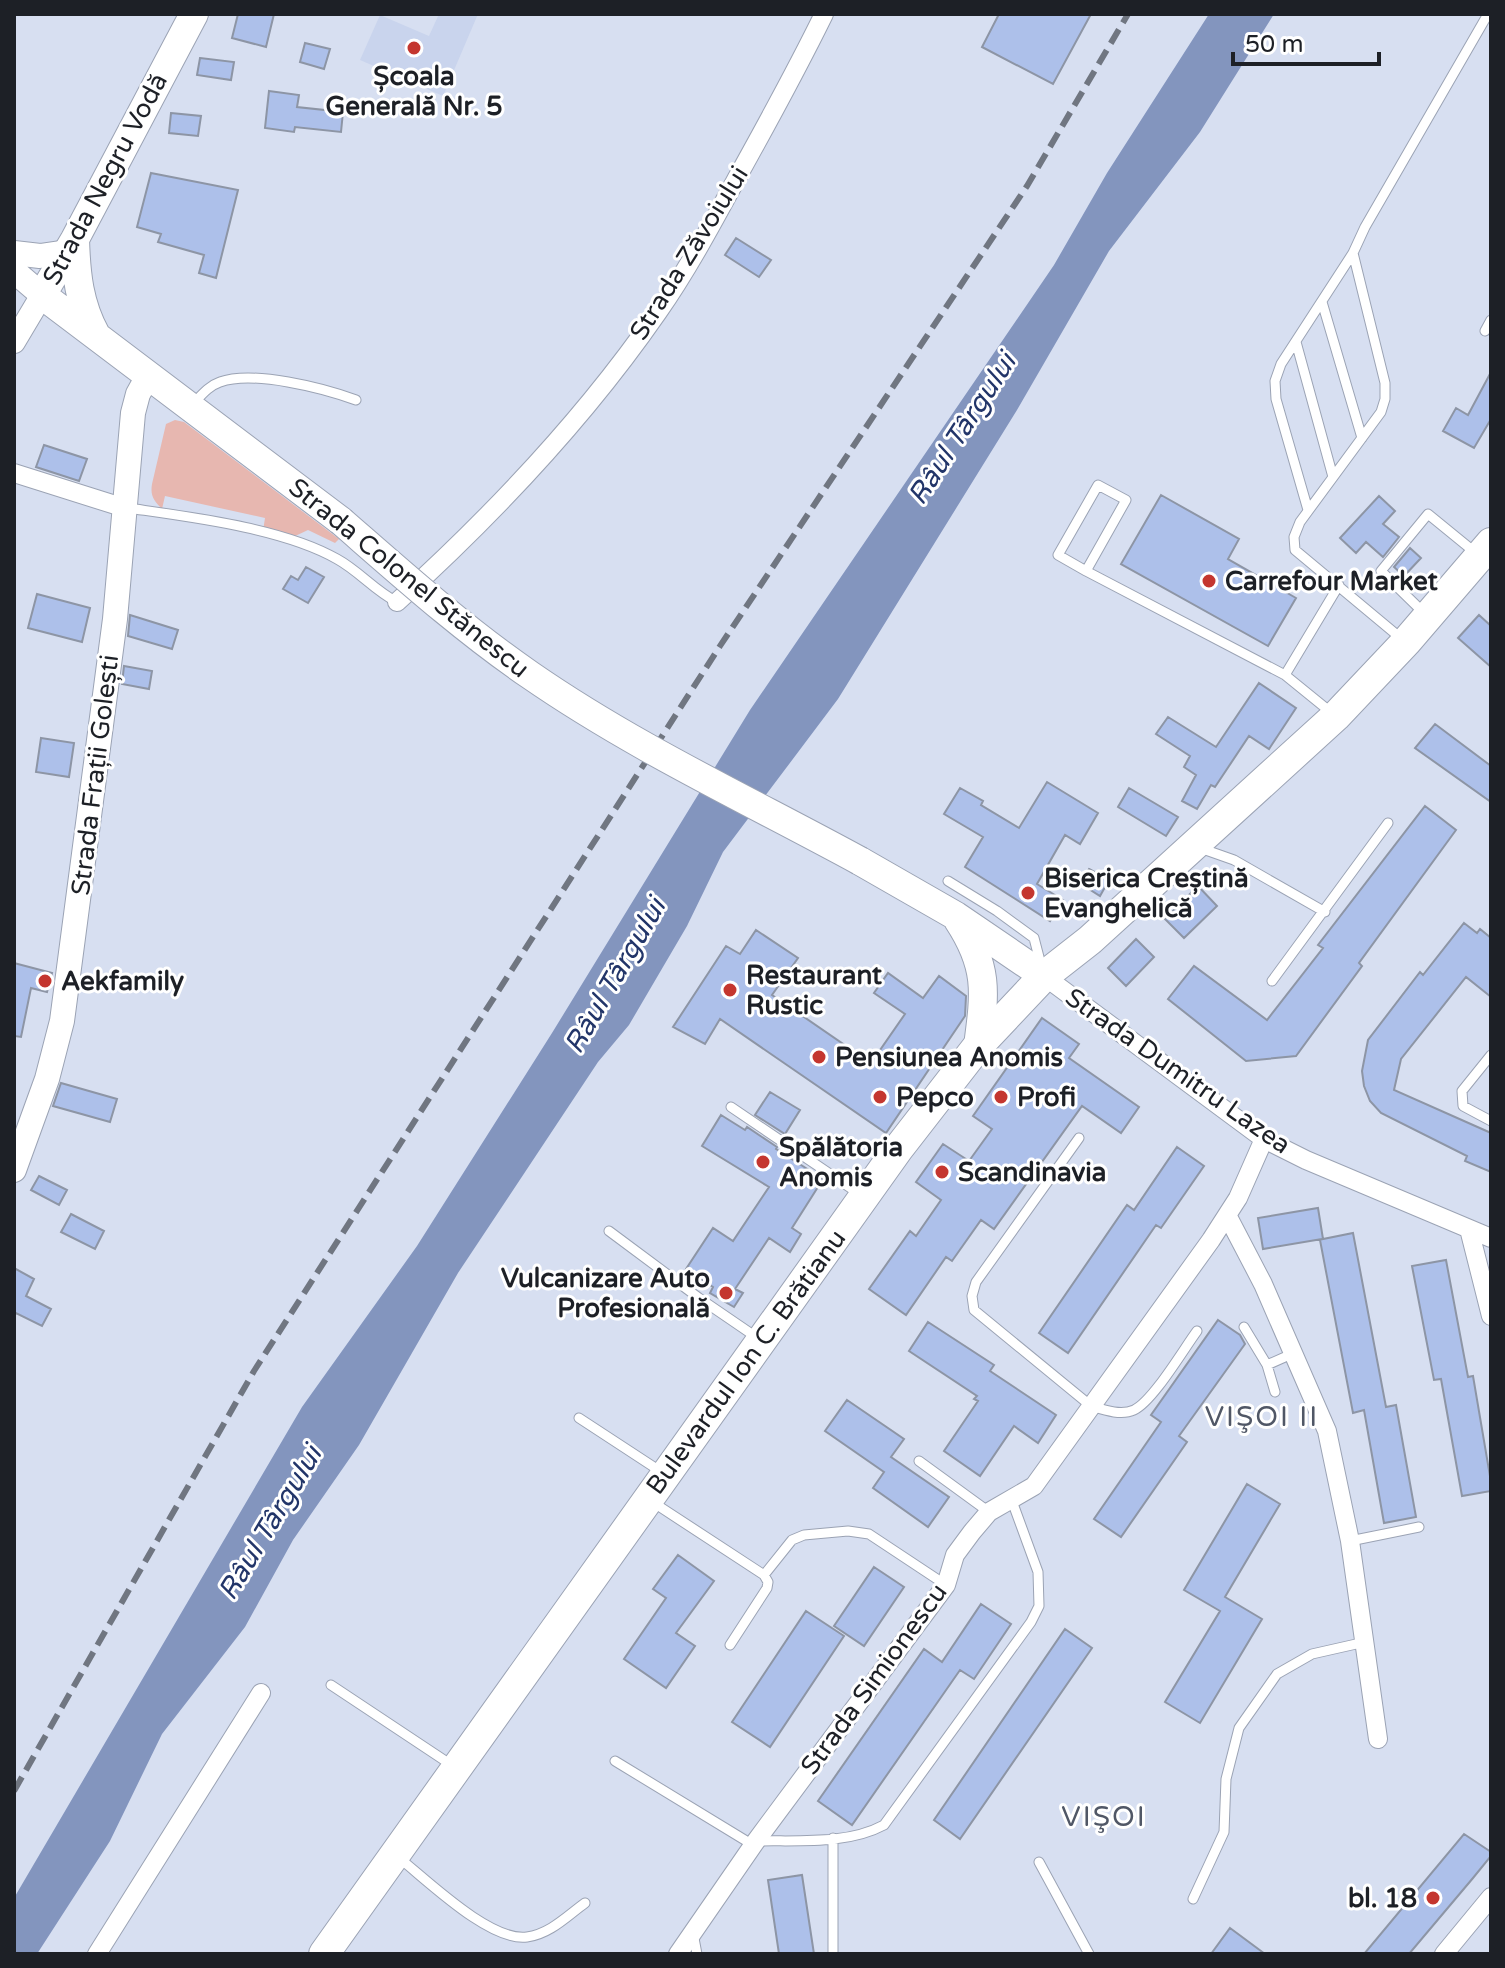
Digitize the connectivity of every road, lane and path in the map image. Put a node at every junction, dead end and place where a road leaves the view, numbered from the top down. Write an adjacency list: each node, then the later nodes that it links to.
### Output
1 (194, 14): 4 (main road, Strada Negru Vodă)
2 (824, 14): 26 (street, Strada Zăvoiului)
3 (1488, 14): 6 (lane)
4 (71, 246): 5 (main road); 8 (main road, Strada Negru Vodă); 12 (main road)
5 (14, 253)
6 (1353, 253): 9 (lane); 18 (lane)
7 (14, 271): 8 (main road)
8 (42, 295): 12 (main road, Strada Colonel Stănescu); 13 (street, Strada Negru Vodă)
9 (1322, 302): 14 (lane); 18 (lane)
10 (1491, 320): 11 (lane)
11 (1485, 331)
12 (98, 340): 15 (main road, Strada Colonel Stănescu)
13 (14, 342)
14 (1296, 342): 20 (lane); 22 (lane)
15 (148, 376): 17 (main road, Strada Colonel Stănescu); 21 (main road, Strada Frații Golești)
16 (356, 400): 17 (lane)
17 (190, 406): 35 (main road, Strada Colonel Stănescu, bridge)
18 (1362, 438): 20 (lane)
19 (14, 473): 21 (street)
20 (1333, 477): 22 (lane)
21 (125, 508): 26 (lane); 44 (main road, Strada Frații Golești)
22 (1308, 510): 25 (lane)
23 (1485, 550): 27 (highway, Bulevardul Ion C. Brătianu); 27 (lane)
24 (1086, 571): 24 (lane); 29 (lane)
25 (1339, 585): 28 (lane); 29 (lane)
26 (397, 602)
27 (1428, 616): 28 (highway, Bulevardul Ion C. Brătianu)
28 (1406, 642): 30 (highway, Bulevardul Ion C. Brătianu)
29 (1285, 675): 30 (lane)
30 (1336, 716): 32 (highway, Bulevardul Ion C. Brătianu)
31 (1388, 823): 34 (lane)
32 (1194, 846): 34 (lane); 36 (highway, Bulevardul Ion C. Brătianu)
33 (948, 881): 36 (lane)
34 (1325, 912): 37 (lane)
35 (956, 916): 36 (main road, Strada Colonel Stănescu); 38 (main road)
36 (1044, 976): 38 (highway, Bulevardul Ion C. Brătianu); 43 (street, Strada Dumitru Lazea)
37 (1272, 981)
38 (978, 1046): 45 (highway, Bulevardul Ion C. Brătianu)
39 (1491, 1055): 41 (lane)
40 (731, 1107): 45 (lane)
41 (1491, 1121)
42 (1079, 1138): 57 (lane)
43 (1264, 1139): 46 (street, Strada Simionescu); 47 (street, Strada Dumitru Lazea)
44 (14, 1170)
45 (864, 1197): 53 (highway, Bulevardul Ion C. Brătianu)
46 (1227, 1215): 54 (street); 57 (street, Strada Simionescu)
47 (1469, 1229): 49 (street, Strada Dumitru Lazea); 50 (street)
48 (609, 1231): 53 (lane)
49 (1491, 1238)
50 (1491, 1316)
51 (1244, 1327): 55 (lane)
52 (1197, 1331): 57 (lane)
53 (762, 1340): 60 (highway, Bulevardul Ion C. Brătianu)
54 (1294, 1353): 55 (lane); 64 (street)
55 (1267, 1365): 56 (lane)
56 (1275, 1392)
57 (1091, 1406): 61 (street, Strada Simionescu)
58 (579, 1418): 60 (lane)
59 (919, 1461): 62 (lane)
60 (657, 1487): 65 (lane); 73 (highway, Bulevardul Ion C. Brătianu)
61 (1012, 1501): 62 (street, Strada Simionescu); 74 (lane)
62 (989, 1512): 66 (street, Strada Simionescu)
63 (1419, 1527): 64 (lane)
64 (1350, 1541): 67 (street)
65 (764, 1575): 66 (lane); 68 (lane)
66 (946, 1585): 75 (street, Strada Simionescu)
67 (1365, 1642): 71 (street); 79 (lane)
68 (730, 1645)
69 (331, 1685): 73 (lane)
70 (261, 1693): 82 (street)
71 (1378, 1739)
72 (615, 1761): 75 (lane)
73 (455, 1767): 76 (highway, Bulevardul Ion C. Brătianu)
74 (833, 1838): 75 (lane); 86 (lane)
75 (755, 1843): 81 (street, Strada Simionescu)
76 (395, 1854): 80 (lane); 83 (highway, Bulevardul Ion C. Brătianu)
77 (1039, 1862): 87 (lane)
78 (1491, 1897): 88 (street)
79 (1193, 1899)
80 (585, 1903)
81 (693, 1933): 84 (street, Strada Simionescu); 85 (lane)
82 (97, 1954)
83 (324, 1954)
84 (678, 1954)
85 (697, 1954)
86 (833, 1954)
87 (1089, 1954)
88 (1444, 1954)

